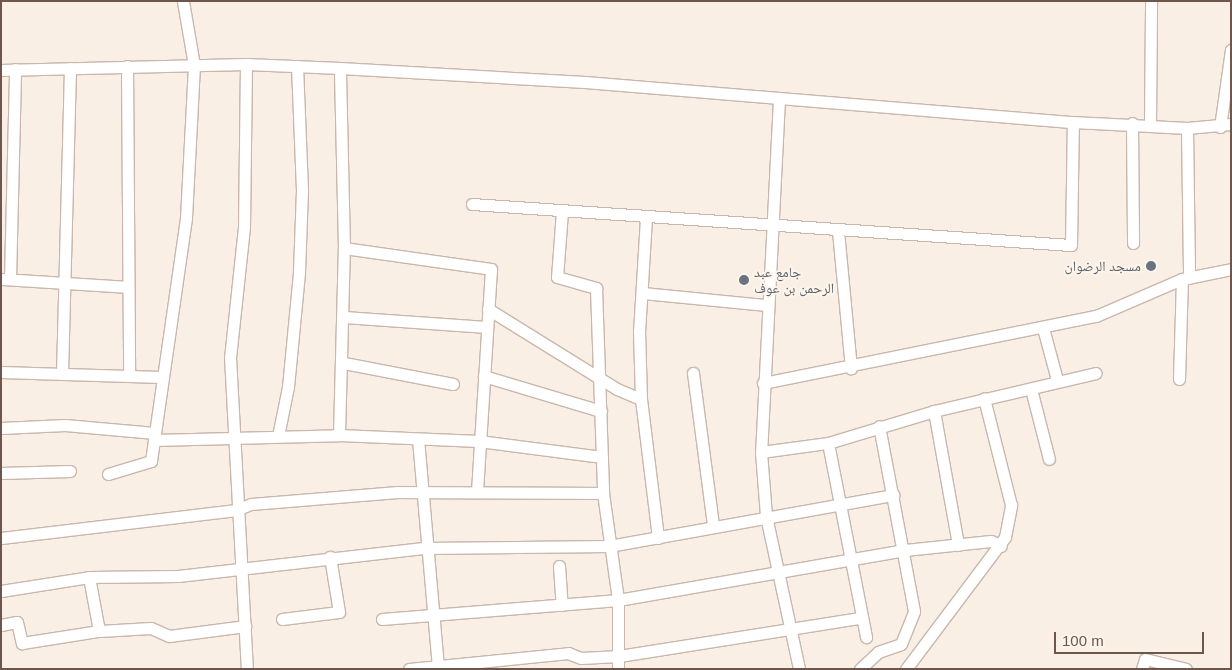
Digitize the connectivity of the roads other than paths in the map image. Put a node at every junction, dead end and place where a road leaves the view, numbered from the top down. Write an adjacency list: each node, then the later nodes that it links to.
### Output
1 (183, 1): 5 (street)
2 (1151, 1): 15 (street)
3 (1231, 50): 16 (street)
4 (246, 64): 5 (street); 7 (street); 60 (street)
5 (194, 65): 6 (street); 45 (street)
6 (127, 66): 8 (street); 29 (street)
7 (297, 66): 9 (street); 59 (street)
8 (70, 68): 11 (street); 28 (street)
9 (340, 68): 12 (street); 24 (street)
10 (1, 70): 11 (street)
11 (15, 70): 26 (street)
12 (779, 99): 13 (street); 21 (street)
13 (1073, 122): 14 (street); 22 (street)
14 (1132, 123): 15 (street); 23 (street)
15 (1150, 124): 17 (street)
16 (1226, 126): 17 (street)
17 (1187, 128): 27 (street)
18 (472, 204): 19 (street)
19 (562, 211): 20 (street); 44 (street)
20 (646, 218): 21 (street); 30 (street)
21 (775, 228): 22 (street); 31 (street)
22 (838, 231): 37 (street)
23 (1133, 243)
24 (344, 248): 32 (street); 33 (street)
25 (1231, 269): 27 (street)
26 (6, 279): 28 (street)
27 (1185, 279): 35 (street); 46 (street)
28 (64, 283): 29 (street); 41 (street)
29 (128, 287): 42 (street)
30 (643, 293): 31 (street); 52 (street)
31 (766, 305): 48 (street)
32 (488, 309): 34 (street); 44 (street)
33 (344, 317): 34 (street); 36 (street)
34 (487, 327): 43 (street)
35 (1044, 328): 37 (street); 47 (street)
36 (344, 363): 49 (street); 57 (street)
37 (851, 368): 48 (street)
38 (1, 372): 41 (street)
39 (693, 373): 77 (street)
40 (1096, 373): 47 (street)
41 (62, 374): 42 (street)
42 (129, 376): 45 (street)
43 (484, 376): 53 (street); 62 (street)
44 (600, 376): 52 (street); 53 (street)
45 (161, 377): 58 (street)
46 (1179, 379)
47 (1057, 380): 50 (street)
48 (763, 383): 64 (street)
49 (453, 384)
50 (1030, 389): 51 (street); 66 (street)
51 (984, 398): 54 (street); 82 (street)
52 (641, 399): 79 (street)
53 (601, 411): 65 (street)
54 (934, 411): 55 (street); 80 (street)
55 (879, 426): 63 (street); 73 (street)
56 (1, 428): 58 (street)
57 (339, 435): 59 (street); 61 (street)
58 (155, 436): 60 (street); 69 (street)
59 (278, 436): 60 (street)
60 (235, 437): 75 (street)
61 (418, 438): 62 (street); 71 (street)
62 (479, 440): 65 (street); 70 (street)
63 (828, 443): 64 (street); 74 (street)
64 (761, 452): 76 (street)
65 (602, 457): 72 (street)
66 (1049, 459)
67 (70, 472): 68 (street)
68 (1, 473)
69 (108, 474)
70 (477, 490): 71 (street); 72 (street)
71 (419, 491): 75 (street); 83 (street)
72 (603, 494): 81 (street)
73 (893, 495): 74 (street); 84 (street)
74 (837, 506): 76 (street); 86 (street)
75 (240, 508): 78 (street); 88 (street)
76 (766, 516): 77 (street); 89 (street)
77 (712, 525): 79 (street)
78 (1, 538)
79 (658, 538): 81 (street)
80 (958, 545): 82 (street); 84 (street)
81 (610, 546): 83 (street); 92 (street)
82 (1001, 546): 110 (street)
83 (425, 548): 85 (street); 94 (street)
84 (905, 550): 86 (street); 109 (street)
85 (330, 557): 88 (street); 96 (street)
86 (849, 562): 89 (street); 95 (street)
87 (560, 566): 93 (street)
88 (243, 568): 90 (street); 99 (street)
89 (778, 574): 92 (street); 100 (street)
90 (89, 577): 91 (street); 101 (street)
91 (1, 590)
92 (618, 600): 93 (street); 103 (street)
93 (562, 605): 94 (street)
94 (432, 617): 97 (street); 104 (street)
95 (860, 618): 100 (street); 102 (street)
96 (282, 619)
97 (382, 619)
98 (1, 625): 101 (street)
99 (245, 626): 101 (street); 105 (street)
100 (791, 627): 103 (street); 108 (street)
101 (99, 631)
102 (866, 637)
103 (618, 656): 104 (street); 107 (street)
104 (438, 667): 106 (street)
105 (247, 669)
106 (409, 669)
107 (618, 669)
108 (799, 669)
109 (860, 669)
110 (906, 669)
111 (1142, 669): 112 (street)
112 (1186, 669)

